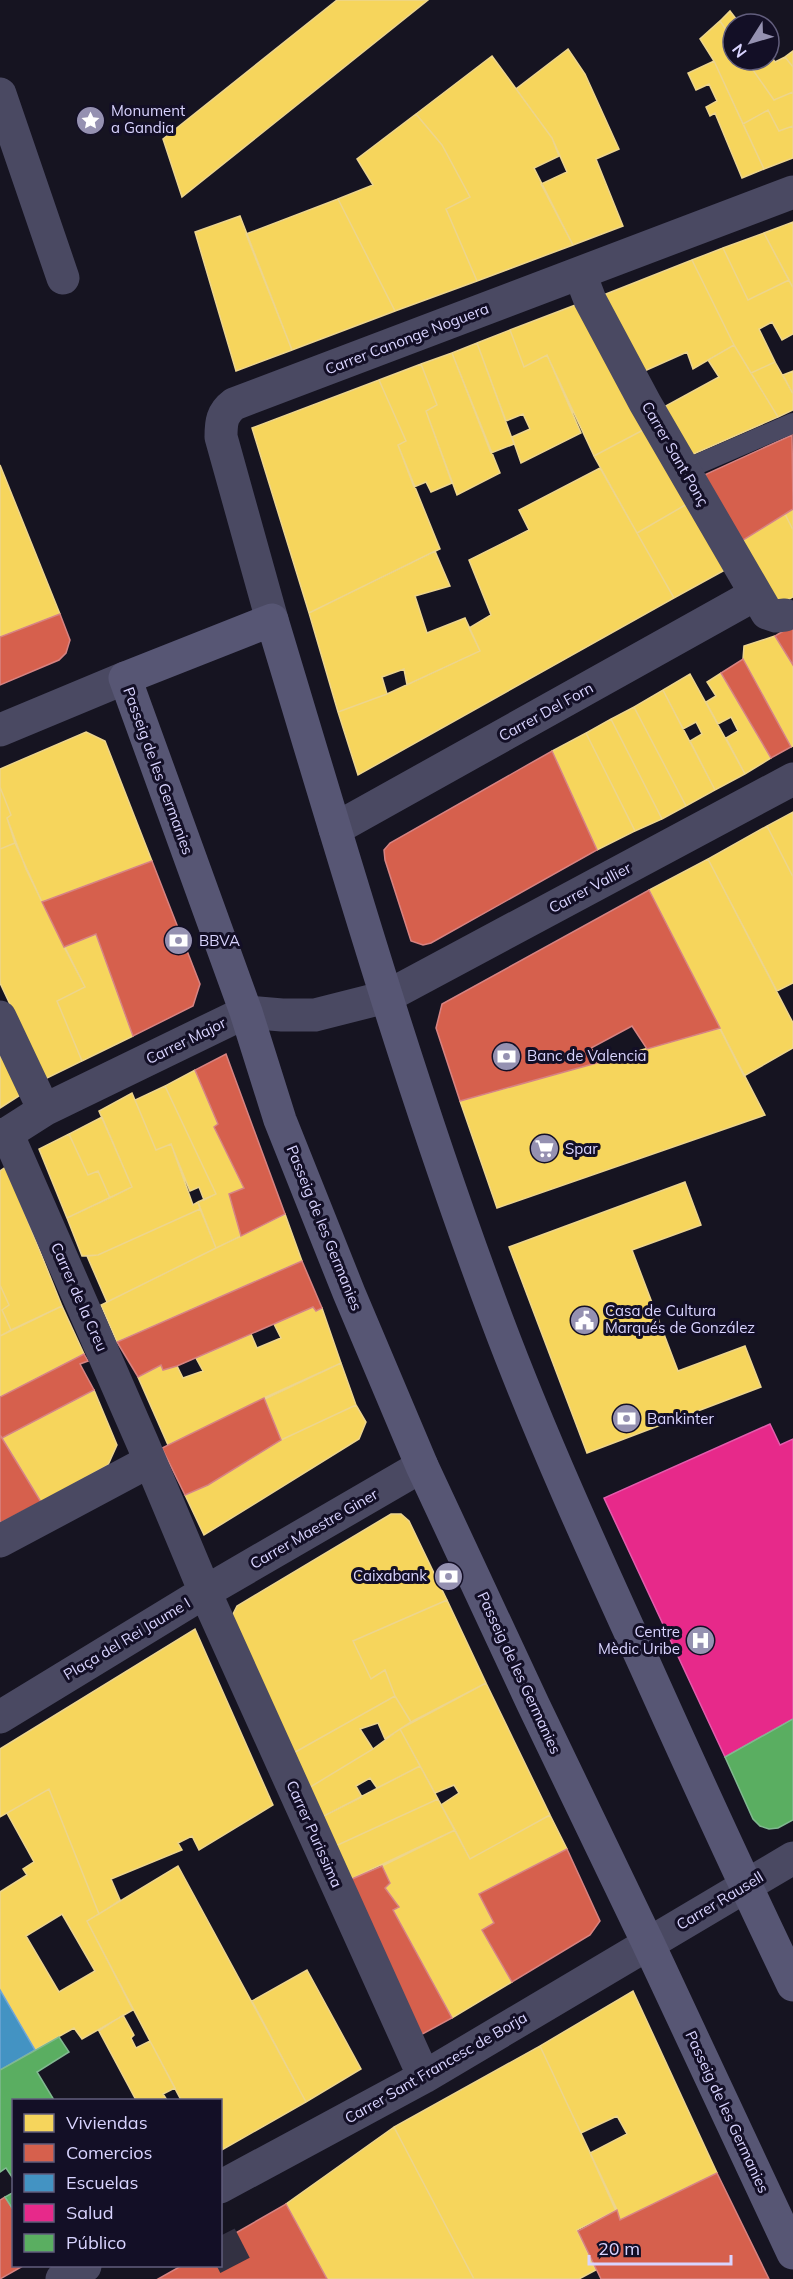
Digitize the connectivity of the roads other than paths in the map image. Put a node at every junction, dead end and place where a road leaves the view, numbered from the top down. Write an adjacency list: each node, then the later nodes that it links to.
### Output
1 (0, 94): 4 (street)
2 (793, 192): 3 (street, Carrer Canonge Noguera)
3 (580, 274): 6 (street, Carrer Sant Ponç); 9 (street, Carrer Canonge Noguera)
4 (63, 278)
5 (793, 423): 6 (lane)
6 (684, 470): 7 (street, Carrer Sant Ponç)
7 (756, 594): 8 (street, Carrer Sant Ponç); 13 (street, Carrer Del Forn)
8 (789, 613)
9 (272, 620): 10 (street, Passeig de les Germanies); 13 (street)
10 (125, 678): 11 (street); 15 (street, Passeig de les Germanies)
11 (0, 730)
12 (793, 779): 14 (street, Carrer Vallier)
13 (335, 829): 14 (street)
14 (386, 997): 15 (street); 25 (street)
15 (246, 1012): 17 (street, Carrer Major); 20 (street, Passeig de les Germanies)
16 (0, 1017): 17 (street)
17 (44, 1110): 18 (street, Carrer Major)
18 (4, 1136): 19 (street, Carrer de la Creu)
19 (150, 1461): 21 (street); 22 (street, Plaça del Rei Jaume I)
20 (422, 1466): 22 (street, Carrer Maestre Giner); 26 (street, Passeig de les Germanies)
21 (0, 1541)
22 (205, 1592): 23 (street, Plaça del Rei Jaume I); 28 (street, Carrer Purissima)
23 (0, 1717)
24 (793, 1858): 25 (street, Carrer Rausell)
25 (745, 1886): 26 (street, Carrer Rausell); 27 (street)
26 (648, 1943): 28 (street, Carrer Sant Francesc de Borja); 30 (street, Passeig de les Germanies)
27 (793, 1985)
28 (423, 2077): 29 (street, Carrer Sant Francesc de Borja)
29 (222, 2186)
30 (793, 2253)
31 (82, 2267): 32 (street)
32 (62, 2279)

